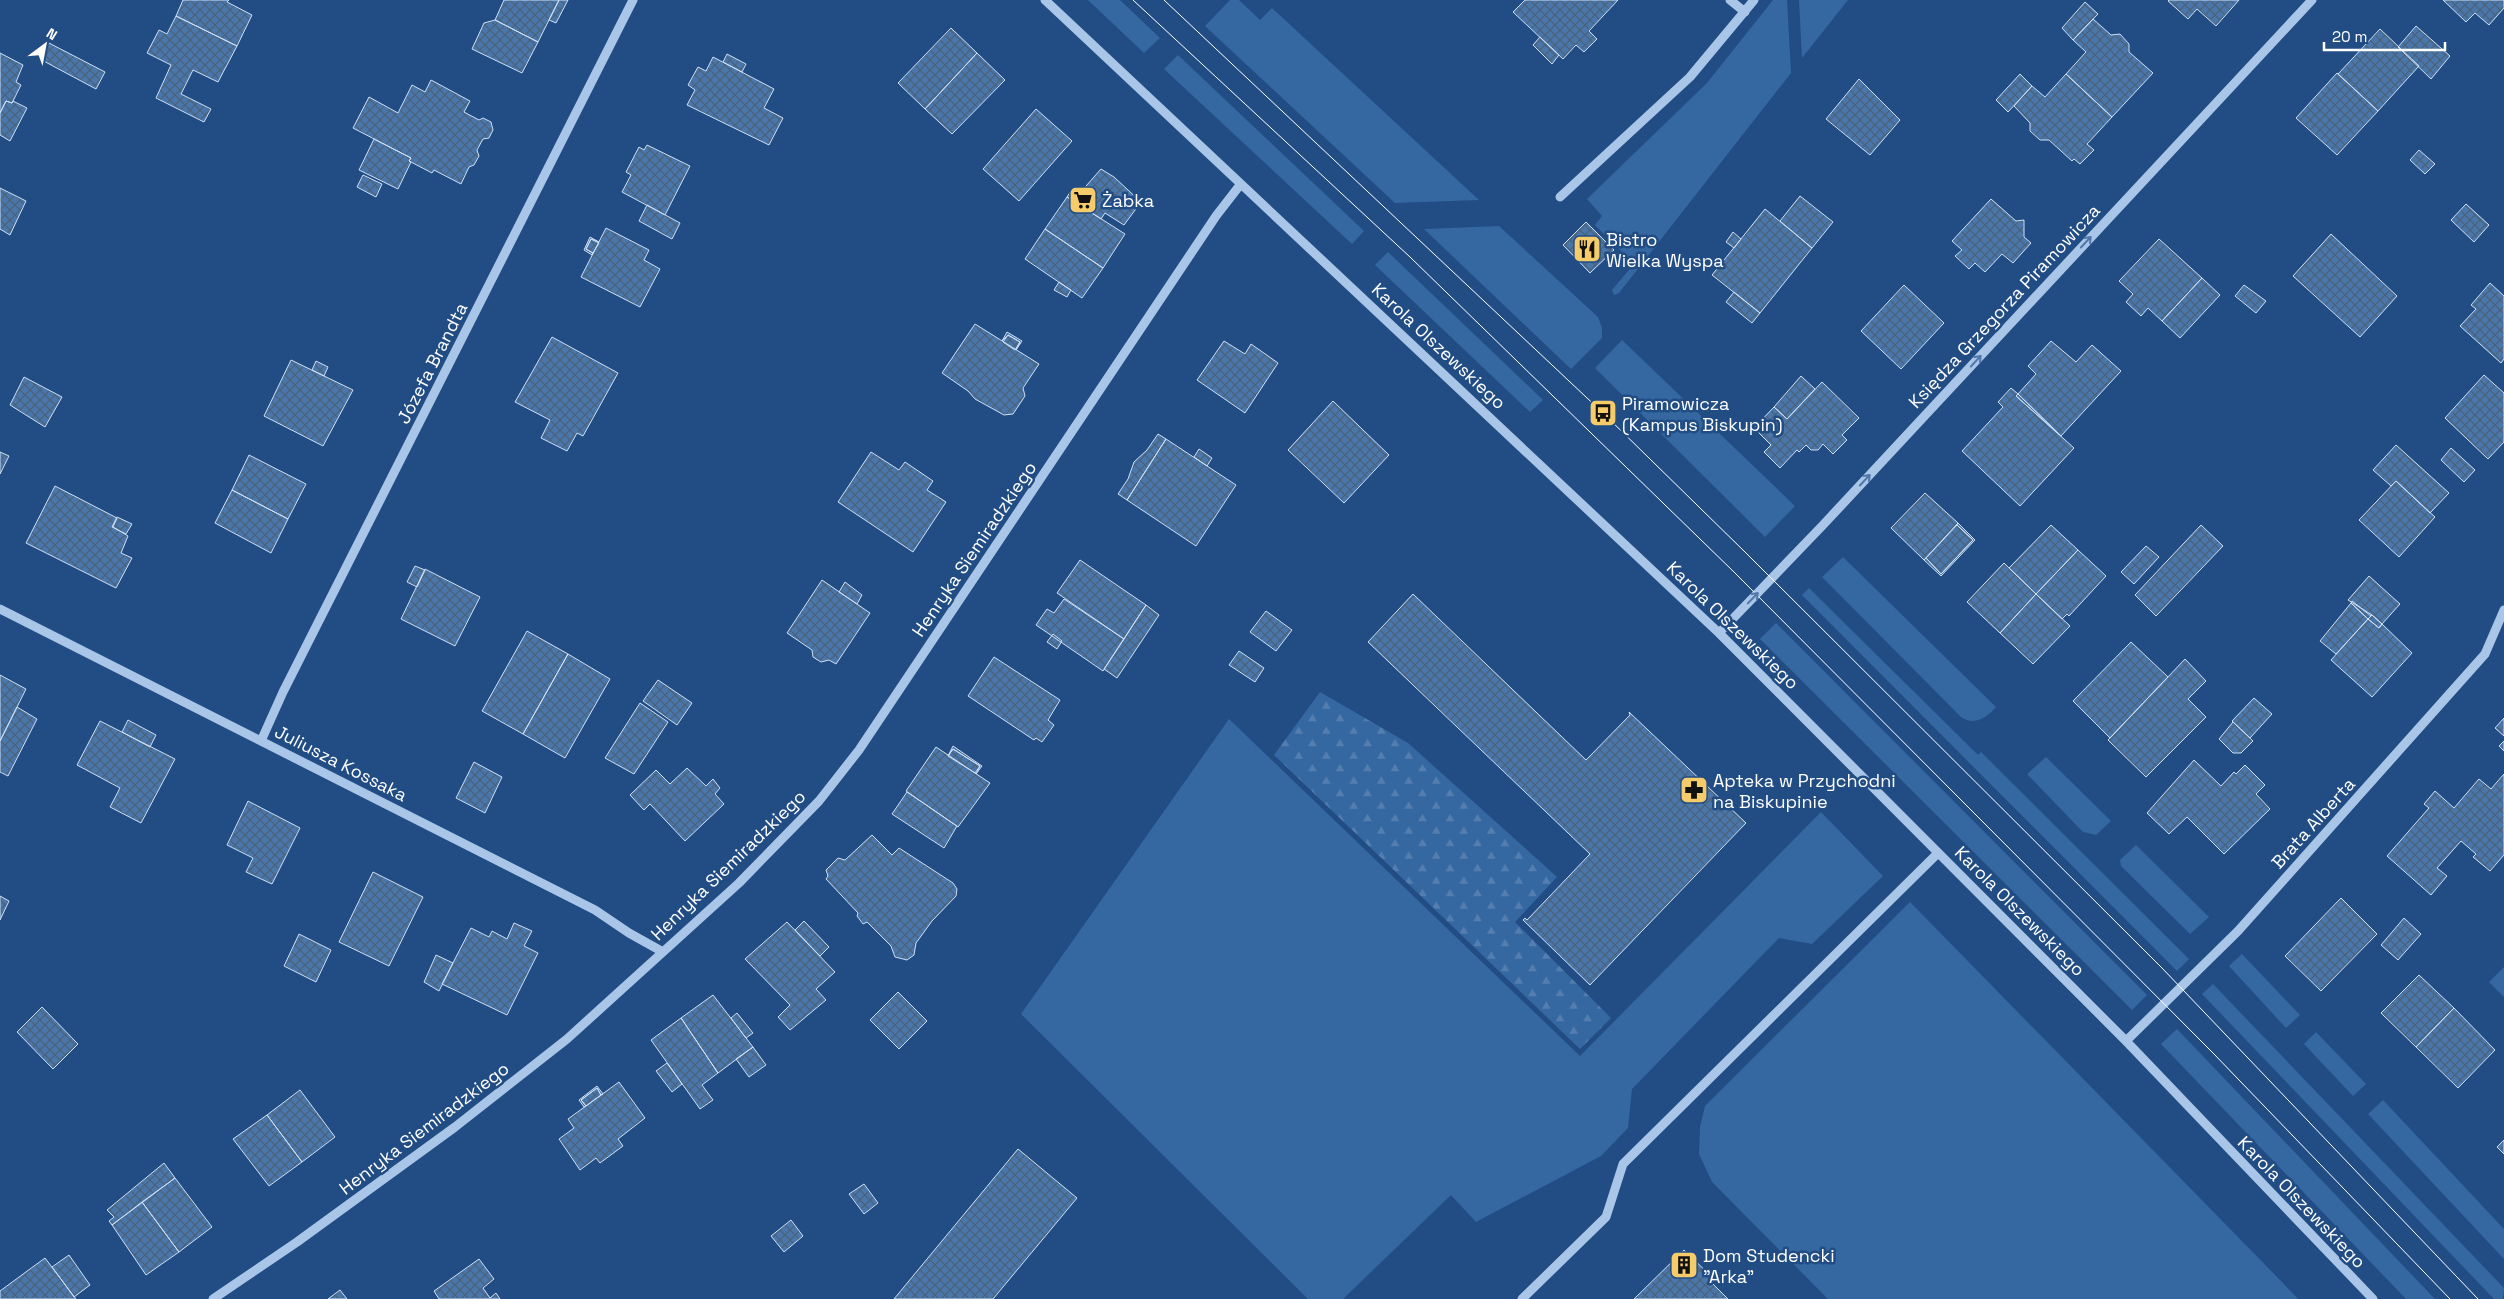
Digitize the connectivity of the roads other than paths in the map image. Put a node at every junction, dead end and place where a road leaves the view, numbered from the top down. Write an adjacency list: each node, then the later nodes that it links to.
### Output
1 (633, 0): 12 (street, Józefa Brandta)
2 (1045, 0): 7 (street, Karola Olszewskiego)
3 (1730, 0): 6 (street)
4 (1754, 0): 6 (street)
5 (2312, 0): 11 (street, Księdza Grzegorza Piramowicza, one-way to 5)
6 (1745, 12): 8 (street)
7 (1240, 185): 11 (street, Karola Olszewskiego); 14 (street, Henryka Siemiradzkiego)
8 (1560, 197)
9 (0, 609): 12 (street, Juliusza Kossaka)
10 (2504, 610): 15 (street, Brata Alberta)
11 (1719, 633): 13 (street, Karola Olszewskiego)
12 (261, 741): 14 (street, Juliusza Kossaka)
13 (1938, 853): 15 (street, Karola Olszewskiego); 17 (street)
14 (663, 952): 16 (street, Henryka Siemiradzkiego)
15 (2126, 1040): 18 (street, Karola Olszewskiego)
16 (213, 1299)
17 (1522, 1299)
18 (2373, 1299)

